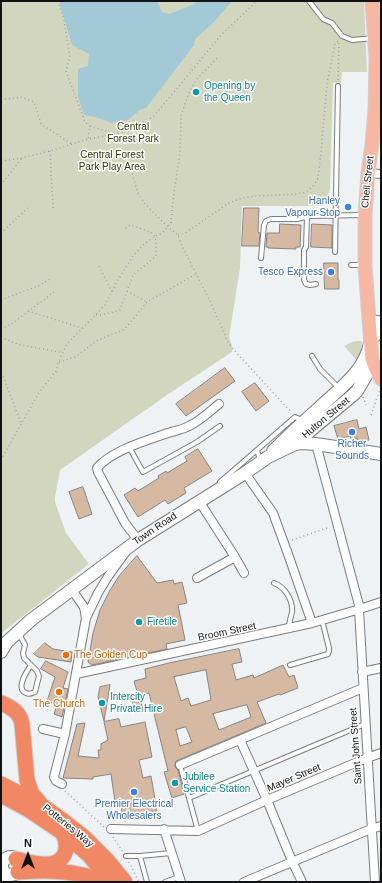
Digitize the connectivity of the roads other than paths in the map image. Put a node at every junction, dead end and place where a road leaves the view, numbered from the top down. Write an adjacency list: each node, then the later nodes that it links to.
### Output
1 (309, 1): 3 (lane)
2 (372, 1): 3 (main road, Chell Street)
3 (374, 38): 5 (main road, Chell Street)
4 (338, 86): 6 (lane)
5 (375, 174): 7 (main road, Chell Street)
6 (336, 215): 7 (lane); 8 (lane); 9 (lane)
7 (365, 215): 12 (main road, Chell Street)
8 (307, 216): 10 (lane); 13 (lane)
9 (335, 252)
10 (261, 258)
11 (351, 265): 12 (lane)
12 (365, 265): 14 (main road, Chell Street)
13 (316, 284)
14 (375, 322): 15 (main road, Chell Street)
15 (374, 337): 17 (main road, Hulton Street); 18 (main road, Chell Street)
16 (312, 356): 19 (lane)
17 (354, 374): 18 (main road); 19 (main road, Hulton Street)
18 (376, 375): 21 (main road, Hulton Street)
19 (340, 389): 21 (main road, Hulton Street)
20 (219, 404): 26 (street)
21 (304, 423): 23 (main road, Hulton Street); 25 (main road); 27 (lane, Hulton Street); 29 (main road, Hulton Street)
22 (220, 426): 26 (lane)
23 (295, 444): 24 (main road, Town Road); 29 (main road, Town Road)
24 (316, 444): 25 (main road, Town Road); 39 (street, Saint John Street)
25 (329, 446): 28 (main road, Town Road)
26 (129, 447): 32 (street)
27 (257, 450): 29 (lane); 31 (lane, Hulton Street)
28 (381, 454)
29 (264, 459): 30 (main road, Town Road)
30 (245, 473): 31 (main road, Town Road); 42 (street)
31 (199, 501): 32 (main road, Town Road); 33 (street)
32 (134, 543): 37 (main road, Town Road); 40 (street)
33 (235, 557): 34 (street); 35 (street)
34 (244, 573)
35 (197, 578)
36 (274, 583): 43 (lane)
37 (72, 590): 40 (street); 44 (main road, Town Road)
38 (381, 602): 39 (street, Broom Street)
39 (359, 609): 41 (street, Broom Street); 49 (street, Saint John Street)
40 (86, 618): 50 (street)
41 (322, 620): 42 (street, Broom Street); 47 (lane)
42 (312, 623): 43 (street, Broom Street)
43 (289, 628): 50 (street, Broom Street)
44 (18, 632): 45 (main road, Town Road); 46 (lane)
45 (1, 652)
46 (31, 665): 46 (lane)
47 (290, 665)
48 (381, 668): 49 (street)
49 (362, 672): 51 (street, Saint John Street)
50 (76, 674): 55 (street)
51 (363, 688): 53 (street, Saint John Street); 56 (street)
52 (4, 703): 58 (highway)
53 (365, 724): 59 (street, Saint John Street); 61 (lane)
54 (43, 729): 55 (street)
55 (65, 734): 63 (street)
56 (240, 740): 60 (street); 61 (street)
57 (381, 753): 59 (street, Mayer Street)
58 (25, 757): 62 (highway); 67 (highway)
59 (367, 758): 66 (street, Mayer Street); 70 (street, Saint John Street)
60 (180, 765): 65 (lane)
61 (254, 771): 65 (lane); 66 (street)
62 (1, 782): 67 (highway, Potteries Way)
63 (61, 783)
64 (1, 796): 73 (highway, Potteries Way)
65 (189, 798): 72 (lane)
66 (267, 800): 72 (street, Mayer Street); 77 (street)
67 (40, 804): 82 (highway, Potteries Way)
68 (381, 826): 70 (street)
69 (164, 829): 71 (street, Mayer Street); 72 (street, Mayer Street); 74 (street)
70 (371, 829): 77 (street); 87 (street, Saint John Street)
71 (109, 830)
72 (198, 830)
73 (63, 833): 78 (highway); 81 (highway, Potteries Way)
74 (171, 853): 76 (lane); 79 (street)
75 (126, 856): 76 (lane)
76 (140, 856): 83 (lane)
77 (292, 861): 85 (street); 86 (street)
78 (9, 867): 80 (highway)
79 (180, 879): 84 (lane)
80 (104, 882)
81 (110, 882)
82 (125, 882)
83 (147, 882)
84 (165, 882)
85 (245, 882)
86 (302, 882)
87 (375, 882)

